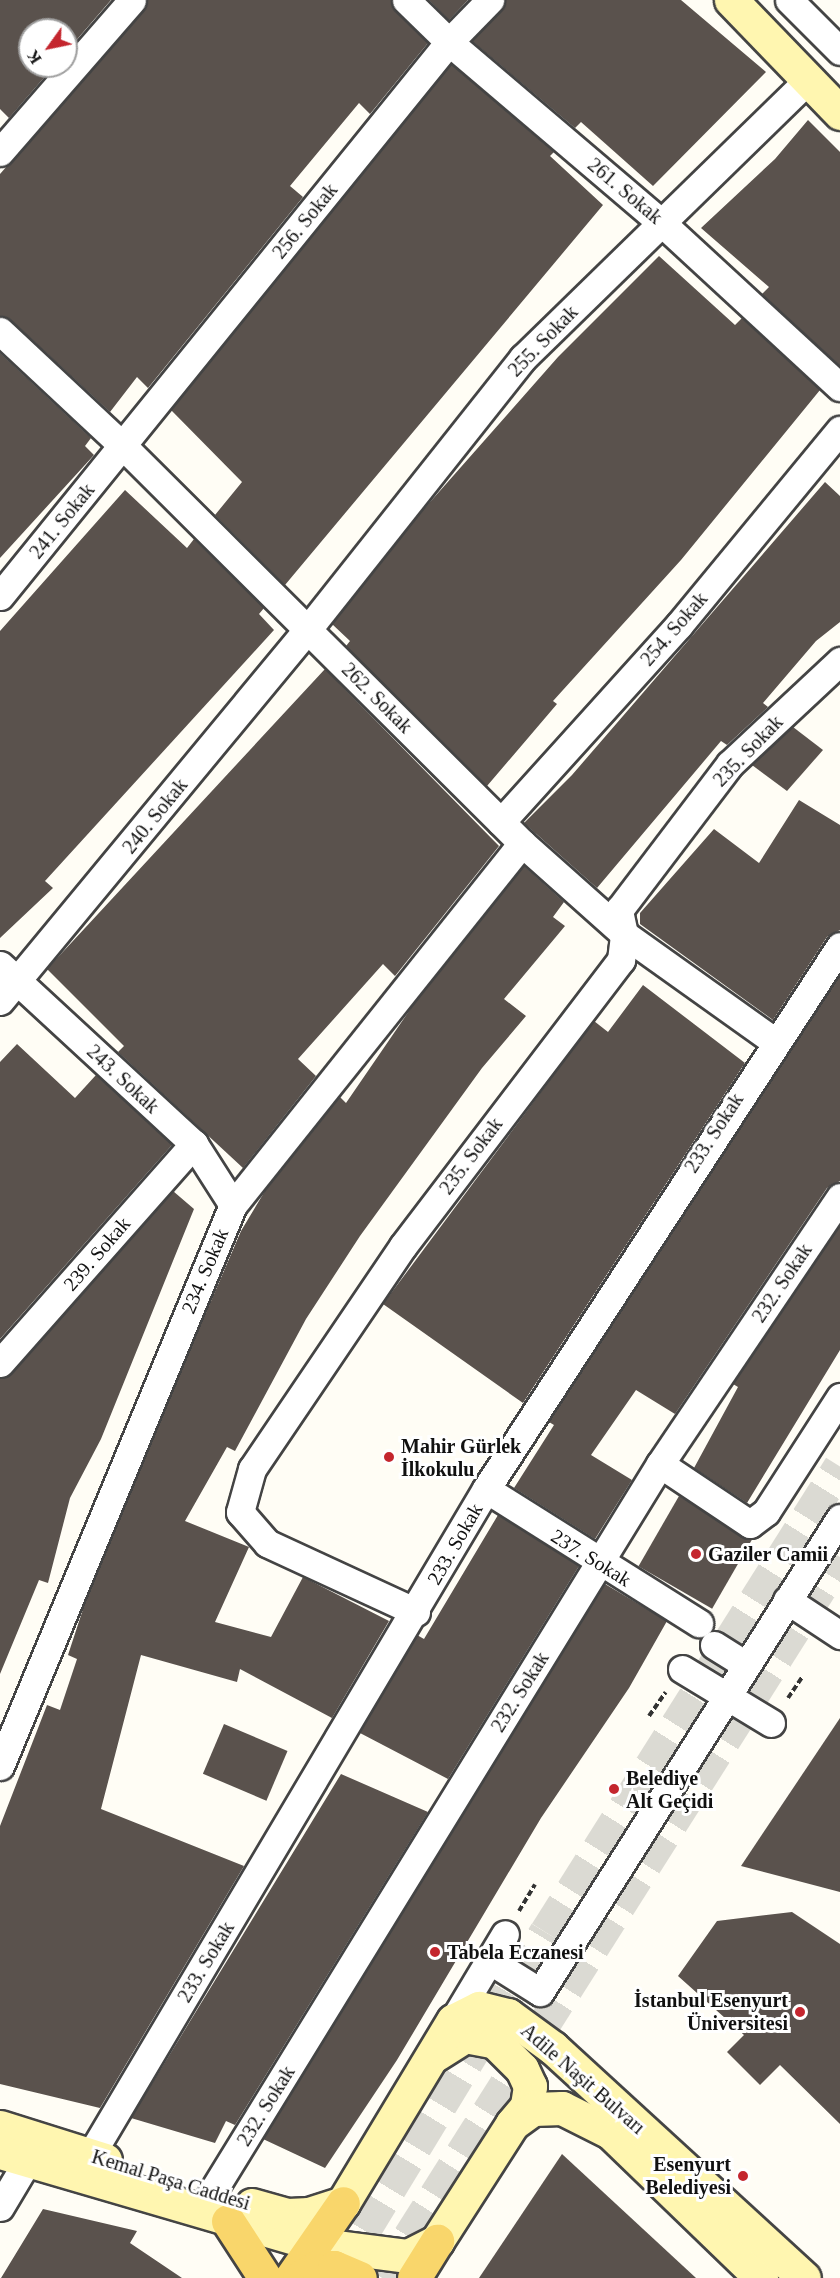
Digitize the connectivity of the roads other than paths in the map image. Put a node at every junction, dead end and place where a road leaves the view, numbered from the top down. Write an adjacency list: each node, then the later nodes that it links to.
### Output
1 (132, 0): 10 (street)
2 (406, 0): 6 (street, 261. Sokak)
3 (490, 0): 6 (street, 256. Sokak)
4 (731, 0): 8 (main road)
5 (789, 0): 7 (street)
6 (449, 42): 11 (street, 261. Sokak); 15 (street, 256. Sokak)
7 (840, 51)
8 (808, 80): 9 (main road); 11 (street, 255. Sokak)
9 (840, 113)
10 (0, 152)
11 (662, 223): 13 (street, 261. Sokak); 17 (street, 255. Sokak)
12 (0, 331): 15 (street, 262. Sokak)
13 (840, 387)
14 (840, 430): 19 (street, 254. Sokak)
15 (123, 446): 16 (street, 241. Sokak); 17 (street, 262. Sokak)
16 (0, 596)
17 (308, 629): 19 (street, 262. Sokak); 23 (street, 240. Sokak)
18 (840, 661): 21 (street, 235. Sokak)
19 (501, 822): 20 (street, 262. Sokak)
20 (522, 843): 21 (street, 262. Sokak); 27 (street, 234. Sokak)
21 (624, 934): 24 (street, 262. Sokak); 37 (street, 235. Sokak)
22 (840, 946): 24 (street, 233. Sokak)
23 (6, 983): 25 (street, 243. Sokak)
24 (774, 1041): 32 (street, 233. Sokak)
25 (194, 1144): 27 (street, 243. Sokak); 28 (street, 239. Sokak)
26 (840, 1197): 31 (street, 232. Sokak)
27 (233, 1205): 45 (street, 234. Sokak)
28 (0, 1363)
29 (840, 1397): 34 (street)
30 (840, 1427): 34 (street)
31 (660, 1464): 34 (street); 35 (street, 232. Sokak)
32 (486, 1489): 35 (street, 237. Sokak); 37 (street, 233. Sokak)
33 (840, 1518): 36 (street)
34 (750, 1524)
35 (599, 1564): 38 (street, 237. Sokak); 56 (street, 232. Sokak)
36 (787, 1600): 39 (street); 41 (street)
37 (416, 1612): 53 (street, 233. Sokak)
38 (699, 1623)
39 (840, 1635)
40 (714, 1645): 41 (street)
41 (745, 1664): 43 (street)
42 (682, 1669): 43 (street)
43 (725, 1695): 44 (street); 47 (street)
44 (771, 1723)
45 (0, 1766)
46 (505, 1934): 47 (street)
47 (489, 1960): 48 (street)
48 (453, 2021): 49 (main road); 65 (main road, Adile Naşit Bulvarı)
49 (432, 2056): 50 (main road); 54 (main road)
50 (512, 2124): 57 (main road, Adile Naşit Bulvarı); 64 (main road, Adile Naşit Bulvarı)
51 (0, 2127): 53 (main road, Kemal Paşa Caddesi)
52 (14, 2156): 55 (street); 56 (main road, Kemal Paşa Caddesi)
53 (90, 2156): 56 (main road, Kemal Paşa Caddesi)
54 (343, 2203): 56 (main road, Kemal Paşa Caddesi); 58 (main road); 59 (main road)
55 (0, 2207)
56 (220, 2207): 58 (main road); 60 (main road)
57 (437, 2241): 59 (main road); 63 (main road)
58 (314, 2244): 59 (main road); 61 (main road)
59 (369, 2266): 62 (main road)
60 (265, 2278)
61 (291, 2278)
62 (300, 2278)
63 (414, 2278)
64 (761, 2278)
65 (804, 2278)

